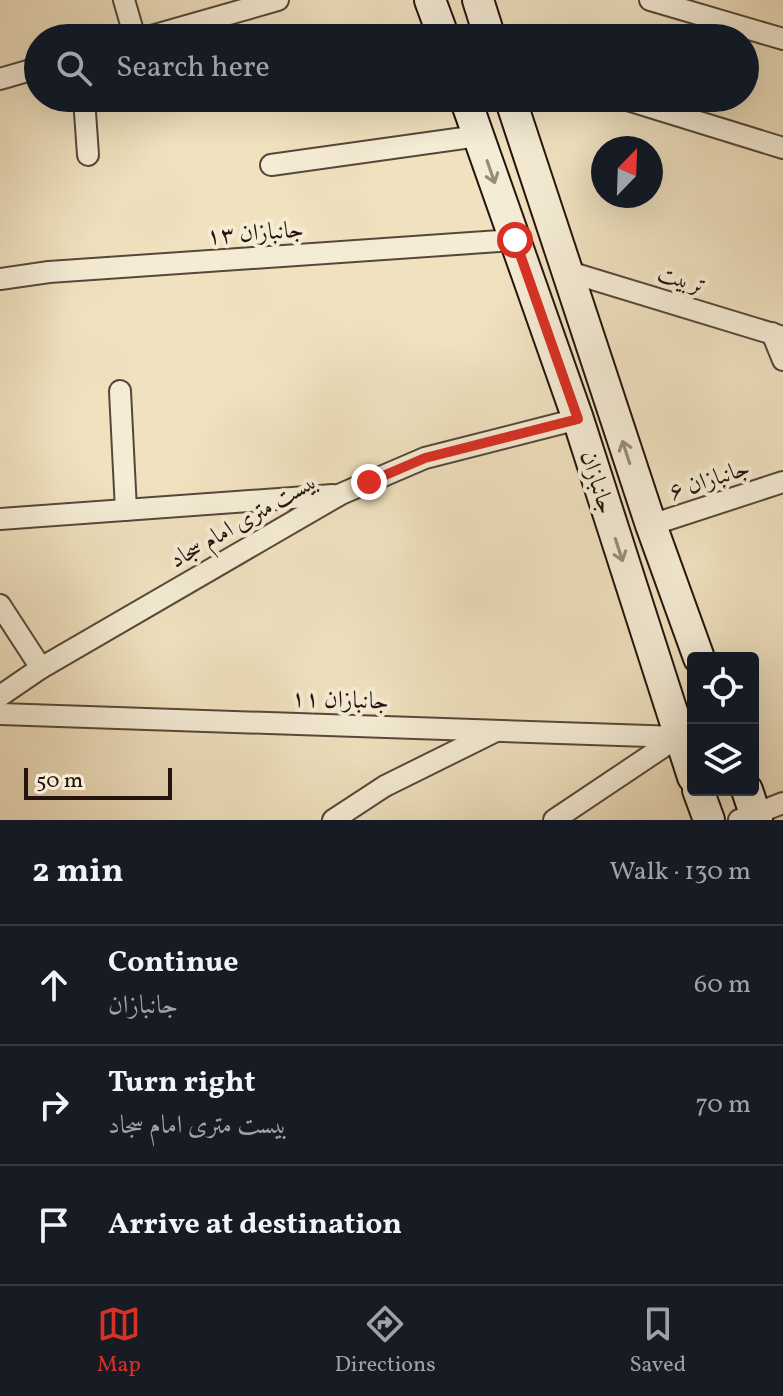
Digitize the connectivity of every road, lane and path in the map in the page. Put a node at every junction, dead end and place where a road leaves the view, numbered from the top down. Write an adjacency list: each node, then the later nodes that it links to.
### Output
1 (124, 0): 6 (street)
2 (278, 0): 7 (street)
3 (430, 0): 8 (main road)
4 (478, 0): 9 (main road)
5 (650, 0): 10 (street)
6 (131, 24)
7 (193, 24)
8 (439, 24)
9 (486, 24)
10 (732, 24)
11 (759, 32): 12 (street)
12 (783, 39)
13 (24, 72): 14 (street)
14 (0, 79)
15 (85, 112): 21 (street)
16 (470, 112): 19 (main road, جانبازان)
17 (515, 112): 24 (main road, جانبازان)
18 (666, 112): 20 (street)
19 (478, 136): 22 (street); 23 (main road, جانبازان, one-way to 23)
20 (783, 148)
21 (88, 155)
22 (271, 165)
23 (515, 240): 25 (street, جانبازان ۱۳); 29 (main road, جانبازان)
24 (566, 271): 26 (street, تربیت); 34 (main road, جانبازان, one-way to 24)
25 (0, 279)
26 (778, 335): 27 (street)
27 (783, 360)
28 (120, 391): 32 (street)
29 (578, 419): 31 (street, بیست متری امام سجاد); 41 (main road, جانبازان, one-way to 41)
30 (783, 482): 34 (street, جانبازان ۶)
31 (341, 494): 32 (street); 37 (street, بیست متری امام سجاد)
32 (126, 510): 33 (street)
33 (0, 519)
34 (651, 525): 36 (main road, جانبازان)
35 (0, 605): 37 (street)
36 (697, 652)
37 (41, 668): 38 (street, بیست متری امام سجاد)
38 (0, 696)
39 (0, 714): 40 (street, جانبازان ۱۱)
40 (498, 730): 41 (street, جانبازان ۱۱); 44 (street)
41 (678, 737): 42 (main road, جانبازان); 45 (street)
42 (687, 761)
43 (700, 796): 46 (main road)
44 (333, 820)
45 (554, 820)
46 (709, 820)

